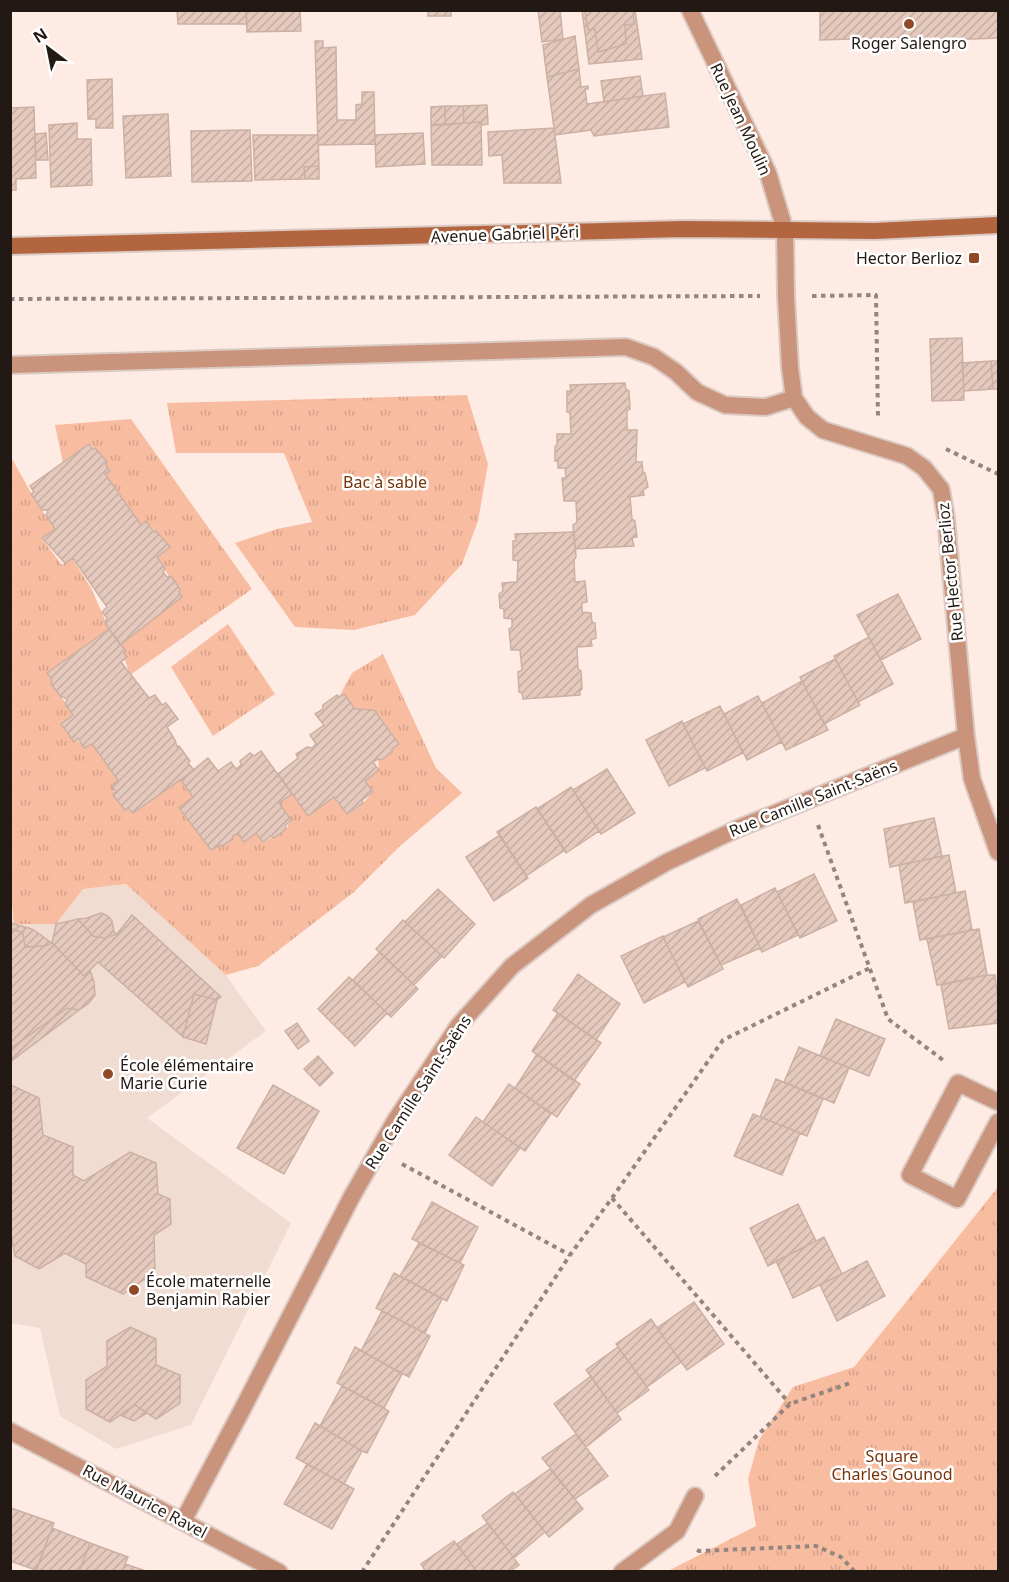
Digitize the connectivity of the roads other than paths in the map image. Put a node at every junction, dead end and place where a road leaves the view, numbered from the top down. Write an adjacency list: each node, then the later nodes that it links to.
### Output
1 (690, 10): 3 (street, Rue Jean Moulin)
2 (999, 225): 3 (main road, Avenue Gabriel Péri)
3 (785, 230): 4 (main road, Avenue Gabriel Péri); 6 (street)
4 (10, 246)
5 (10, 365): 6 (street)
6 (794, 398): 7 (street, Rue Hector Berlioz)
7 (966, 736): 8 (street, Rue Hector Berlioz); 13 (street, Rue Camille Saint-Saëns)
8 (999, 852)
9 (999, 1102): 10 (street)
10 (999, 1122)
11 (10, 1431): 13 (street, Rue Maurice Ravel)
12 (695, 1496): 15 (street)
13 (183, 1521): 14 (street, Rue Maurice Ravel)
14 (279, 1572)
15 (622, 1572)

